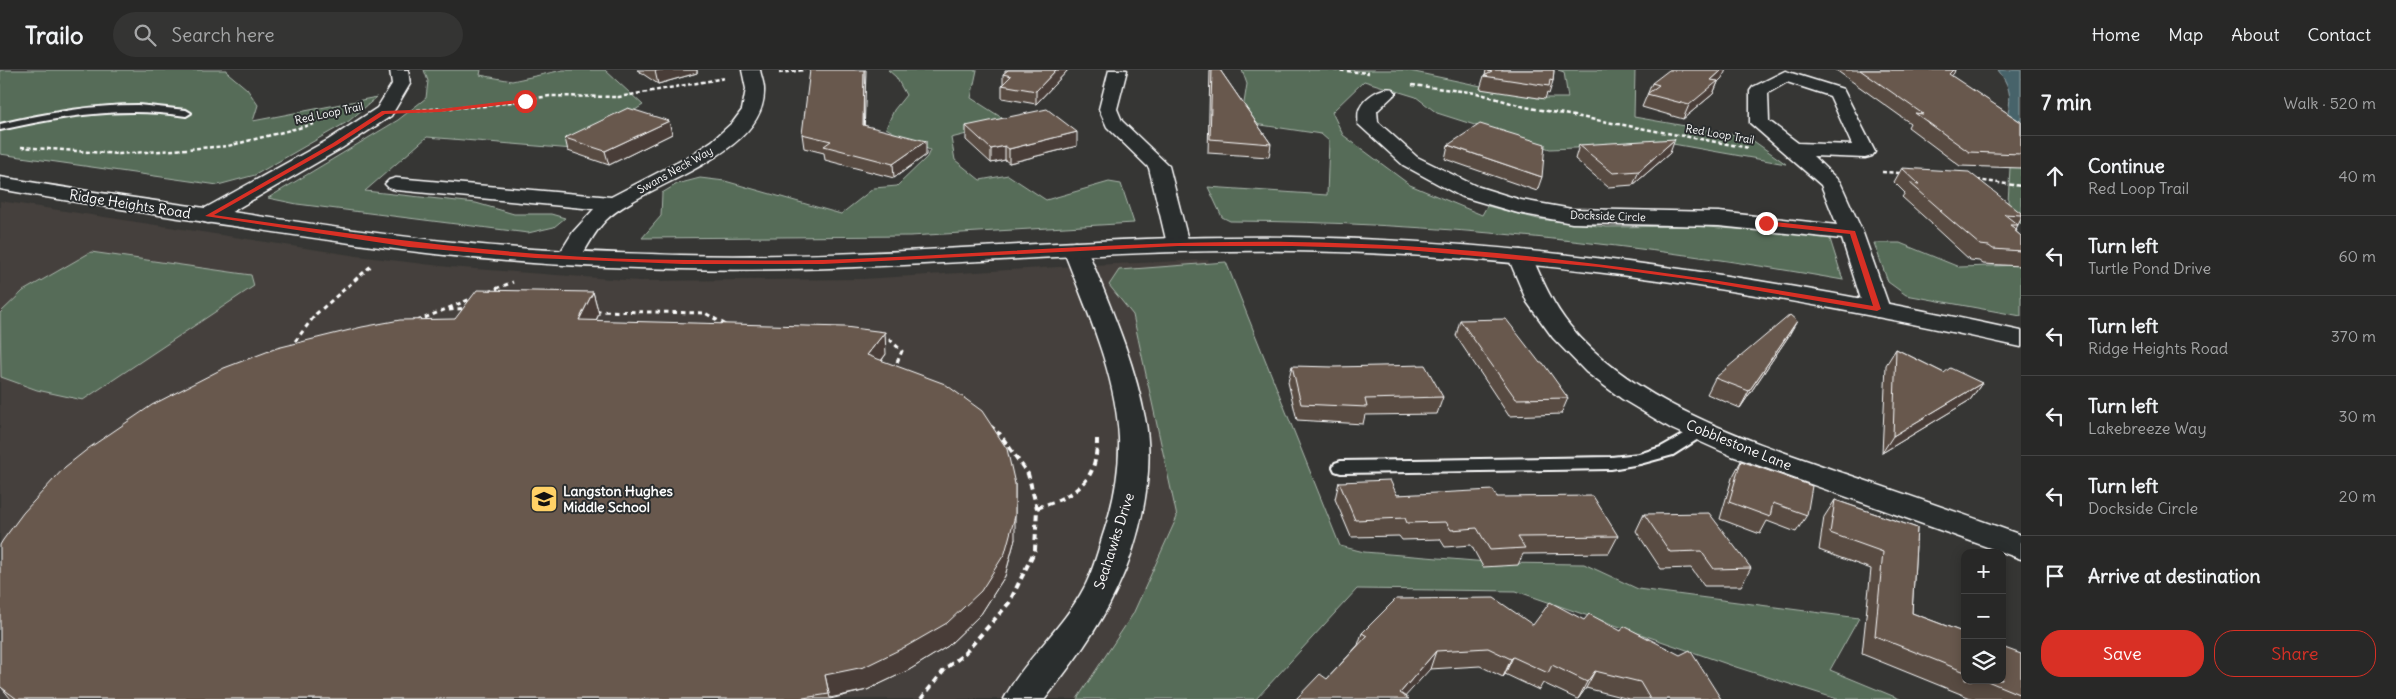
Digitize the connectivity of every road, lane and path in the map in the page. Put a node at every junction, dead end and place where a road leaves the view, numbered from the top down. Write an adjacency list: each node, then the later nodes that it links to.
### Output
1 (399, 70): 10 (street)
2 (1118, 70): 26 (street)
3 (1334, 70): 6 (path)
4 (1762, 70): 7 (street)
5 (752, 73): 10 (path, Red Loop Trail); 23 (street, Swans Neck Way)
6 (1370, 73)
7 (1786, 76): 16 (street); 16 (street)
8 (1418, 86): 15 (path, Red Loop Trail)
9 (1387, 93): 25 (street, Dockside Circle)
10 (384, 112): 24 (street)
11 (186, 113): 13 (lane)
12 (315, 123): 14 (path, Red Loop Trail)
13 (0, 127)
14 (21, 147)
15 (1753, 149)
16 (1793, 149): 25 (street)
17 (1880, 172): 18 (path)
18 (1908, 173)
19 (1975, 180): 22 (path)
20 (0, 183): 24 (street, Ridge Heights Road)
21 (396, 184): 23 (street)
22 (2021, 186)
23 (614, 204): 28 (street, Swans Neck Way)
24 (208, 216): 28 (street, Ridge Heights Road)
25 (1852, 233): 35 (street)
26 (1178, 244): 27 (street, Ridge Heights Road); 29 (street, Ridge Heights Road)
27 (1075, 249): 28 (street, Ridge Heights Road); 51 (street, Seahawks Drive)
28 (570, 256)
29 (1520, 257): 35 (street, Ridge Heights Road); 45 (street, Cobblestone Lane)
30 (372, 266): 42 (path)
31 (519, 279): 32 (path)
32 (483, 294)
33 (474, 298): 37 (path)
34 (477, 308): 37 (path)
35 (1877, 309): 41 (street, Ridge Heights Road)
36 (591, 311): 39 (path)
37 (438, 312): 38 (path)
38 (416, 322)
39 (730, 329)
40 (878, 338): 43 (path)
41 (2021, 339)
42 (296, 349)
43 (893, 373)
44 (988, 423): 48 (path)
45 (1700, 430): 47 (lane); 49 (street, Cobblestone Lane)
46 (1098, 431): 48 (path)
47 (1341, 467)
48 (1037, 508): 50 (path)
49 (2021, 547)
50 (922, 699)
51 (1023, 699)

